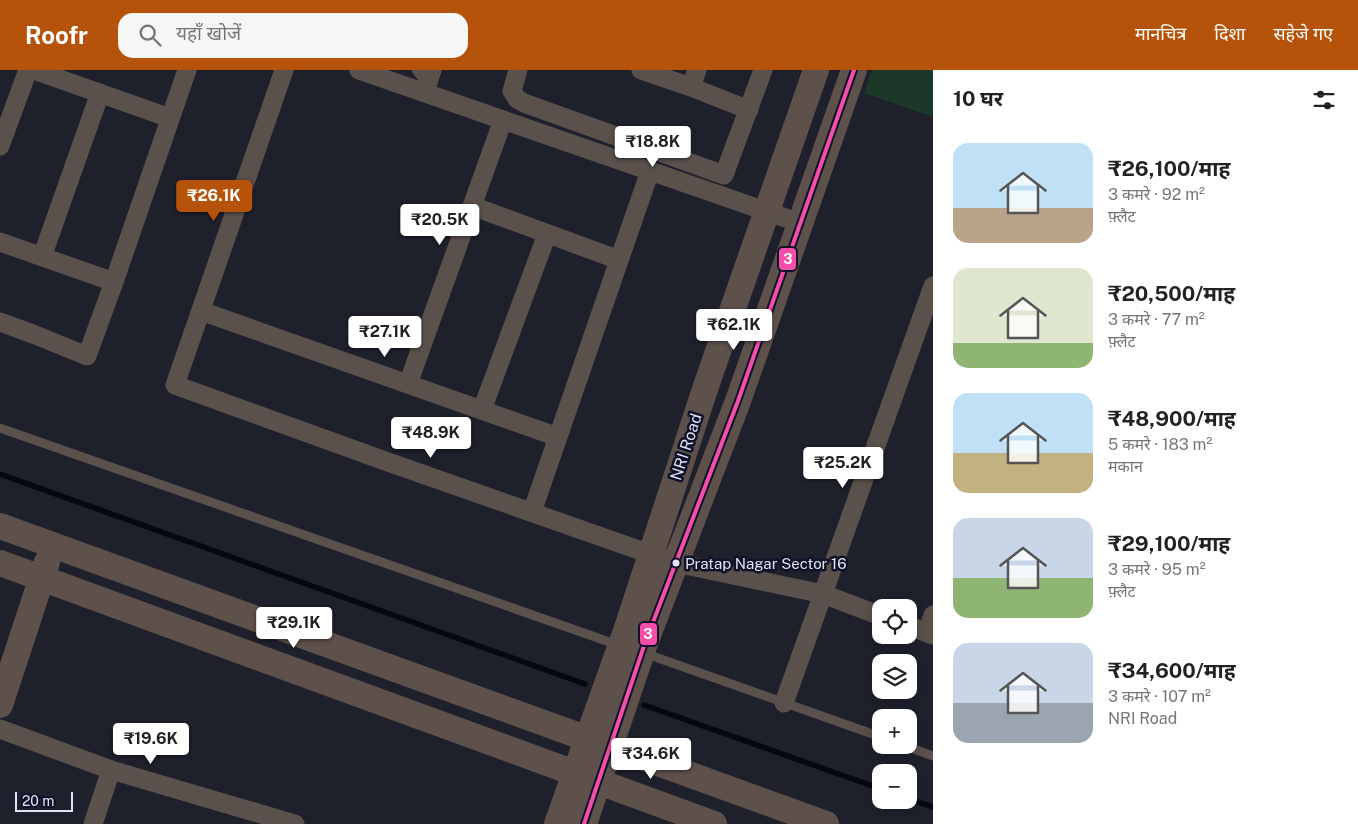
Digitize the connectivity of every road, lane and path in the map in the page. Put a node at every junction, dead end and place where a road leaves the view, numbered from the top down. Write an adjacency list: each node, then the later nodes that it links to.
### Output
1 (28, 70): 17 (street)
2 (34, 70): 13 (street)
3 (187, 70): 15 (street)
4 (284, 70): 28 (street)
5 (359, 70): 11 (street)
6 (518, 70): 14 (street)
7 (641, 70): 12 (street)
8 (763, 70): 14 (street)
9 (816, 70): 20 (street, NRI Road)
10 (854, 70): 21 (street, NRI Road)
11 (425, 79): 16 (street)
12 (694, 79): 14 (street)
13 (100, 94): 15 (street); 24 (street)
14 (748, 110)
15 (170, 118): 26 (street)
16 (503, 120): 18 (street); 19 (street)
17 (0, 146)
18 (650, 171): 20 (street); 25 (street)
19 (472, 206): 22 (street); 31 (street)
20 (767, 211): 21 (street); 38 (street, NRI Road)
21 (800, 223): 40 (street, NRI Road)
22 (547, 234): 25 (street); 32 (street)
23 (0, 242): 24 (street)
24 (42, 257): 26 (street)
25 (619, 260): 34 (street)
26 (114, 282): 29 (street)
27 (933, 286): 30 (street)
28 (201, 311): 31 (street); 35 (street)
29 (0, 322)
30 (927, 325): 42 (street)
31 (408, 384): 32 (street)
32 (482, 410): 34 (street)
33 (0, 428): 47 (lane)
34 (558, 437): 35 (street)
35 (532, 512): 38 (street)
36 (0, 526): 37 (street)
37 (53, 545): 41 (street); 52 (street)
38 (651, 553): 40 (street); 47 (street, NRI Road)
39 (0, 563): 41 (street)
40 (676, 563): 42 (street); 47 (street, NRI Road)
41 (41, 578): 49 (street); 56 (street)
42 (823, 594): 43 (street); 48 (street)
43 (872, 613)
44 (933, 615): 46 (street)
45 (917, 629): 46 (street)
46 (930, 634)
47 (631, 649): 48 (lane); 52 (street, NRI Road)
48 (784, 703): 51 (lane)
49 (0, 704)
50 (0, 729): 55 (street)
51 (872, 735)
52 (599, 743): 56 (street, NRI Road); 57 (street, NRI Road); 63 (street)
53 (917, 750): 54 (lane)
54 (933, 756)
55 (111, 770): 58 (street); 59 (street)
56 (575, 774): 57 (street); 60 (street, NRI Road)
57 (598, 783): 61 (street, NRI Road); 62 (street)
58 (93, 824)
59 (295, 824)
60 (557, 824)
61 (584, 824)
62 (714, 824)
63 (826, 824)

